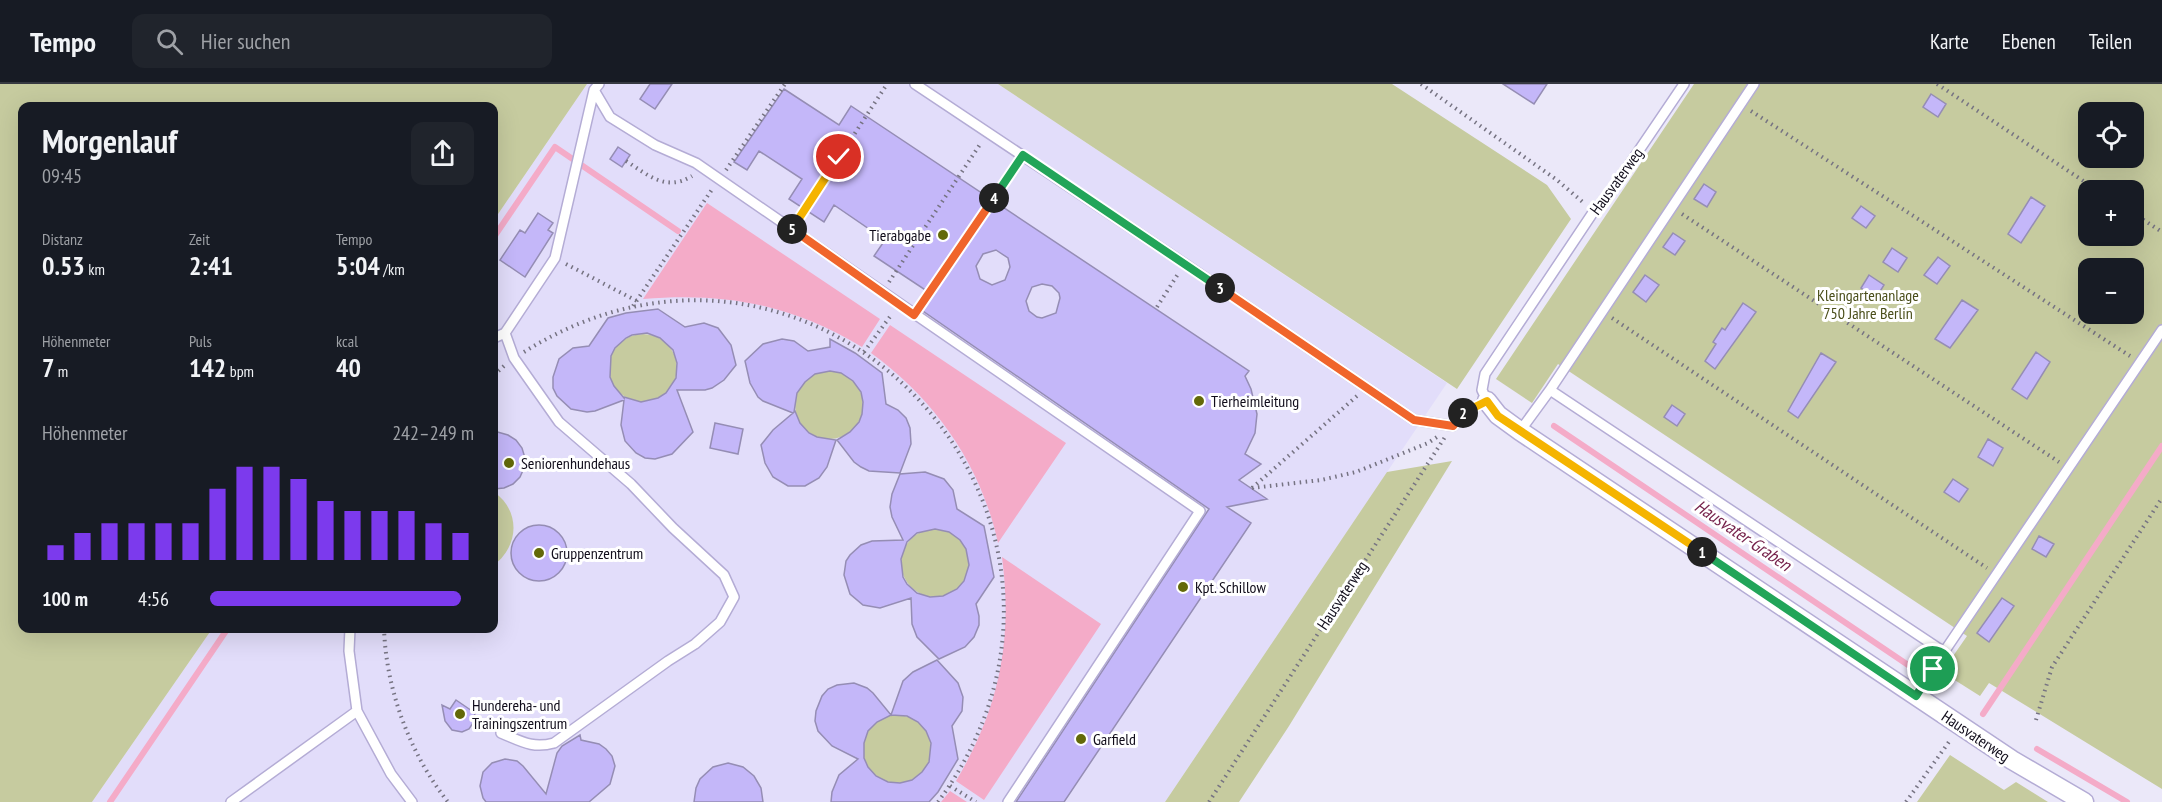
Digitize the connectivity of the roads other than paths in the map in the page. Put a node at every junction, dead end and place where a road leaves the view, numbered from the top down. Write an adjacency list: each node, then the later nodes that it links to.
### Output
1 (915, 84): 9 (lane)
2 (1684, 84): 9 (lane, Hausvaterweg)
3 (1754, 84): 8 (lane)
4 (596, 87): 6 (lane); 18 (lane)
5 (2162, 330): 12 (lane)
6 (506, 333): 7 (lane); 15 (lane)
7 (498, 336)
8 (1550, 390): 10 (lane); 12 (lane)
9 (1487, 401): 10 (street, Hausvaterweg)
10 (1520, 431): 13 (street, Hausvaterweg)
11 (351, 633): 14 (lane)
12 (1944, 652): 13 (lane)
13 (1916, 696): 19 (street, Hausvaterweg)
14 (357, 711): 16 (lane); 17 (lane)
15 (501, 733)
16 (231, 802)
17 (412, 802)
18 (1008, 802)
19 (2084, 802)

